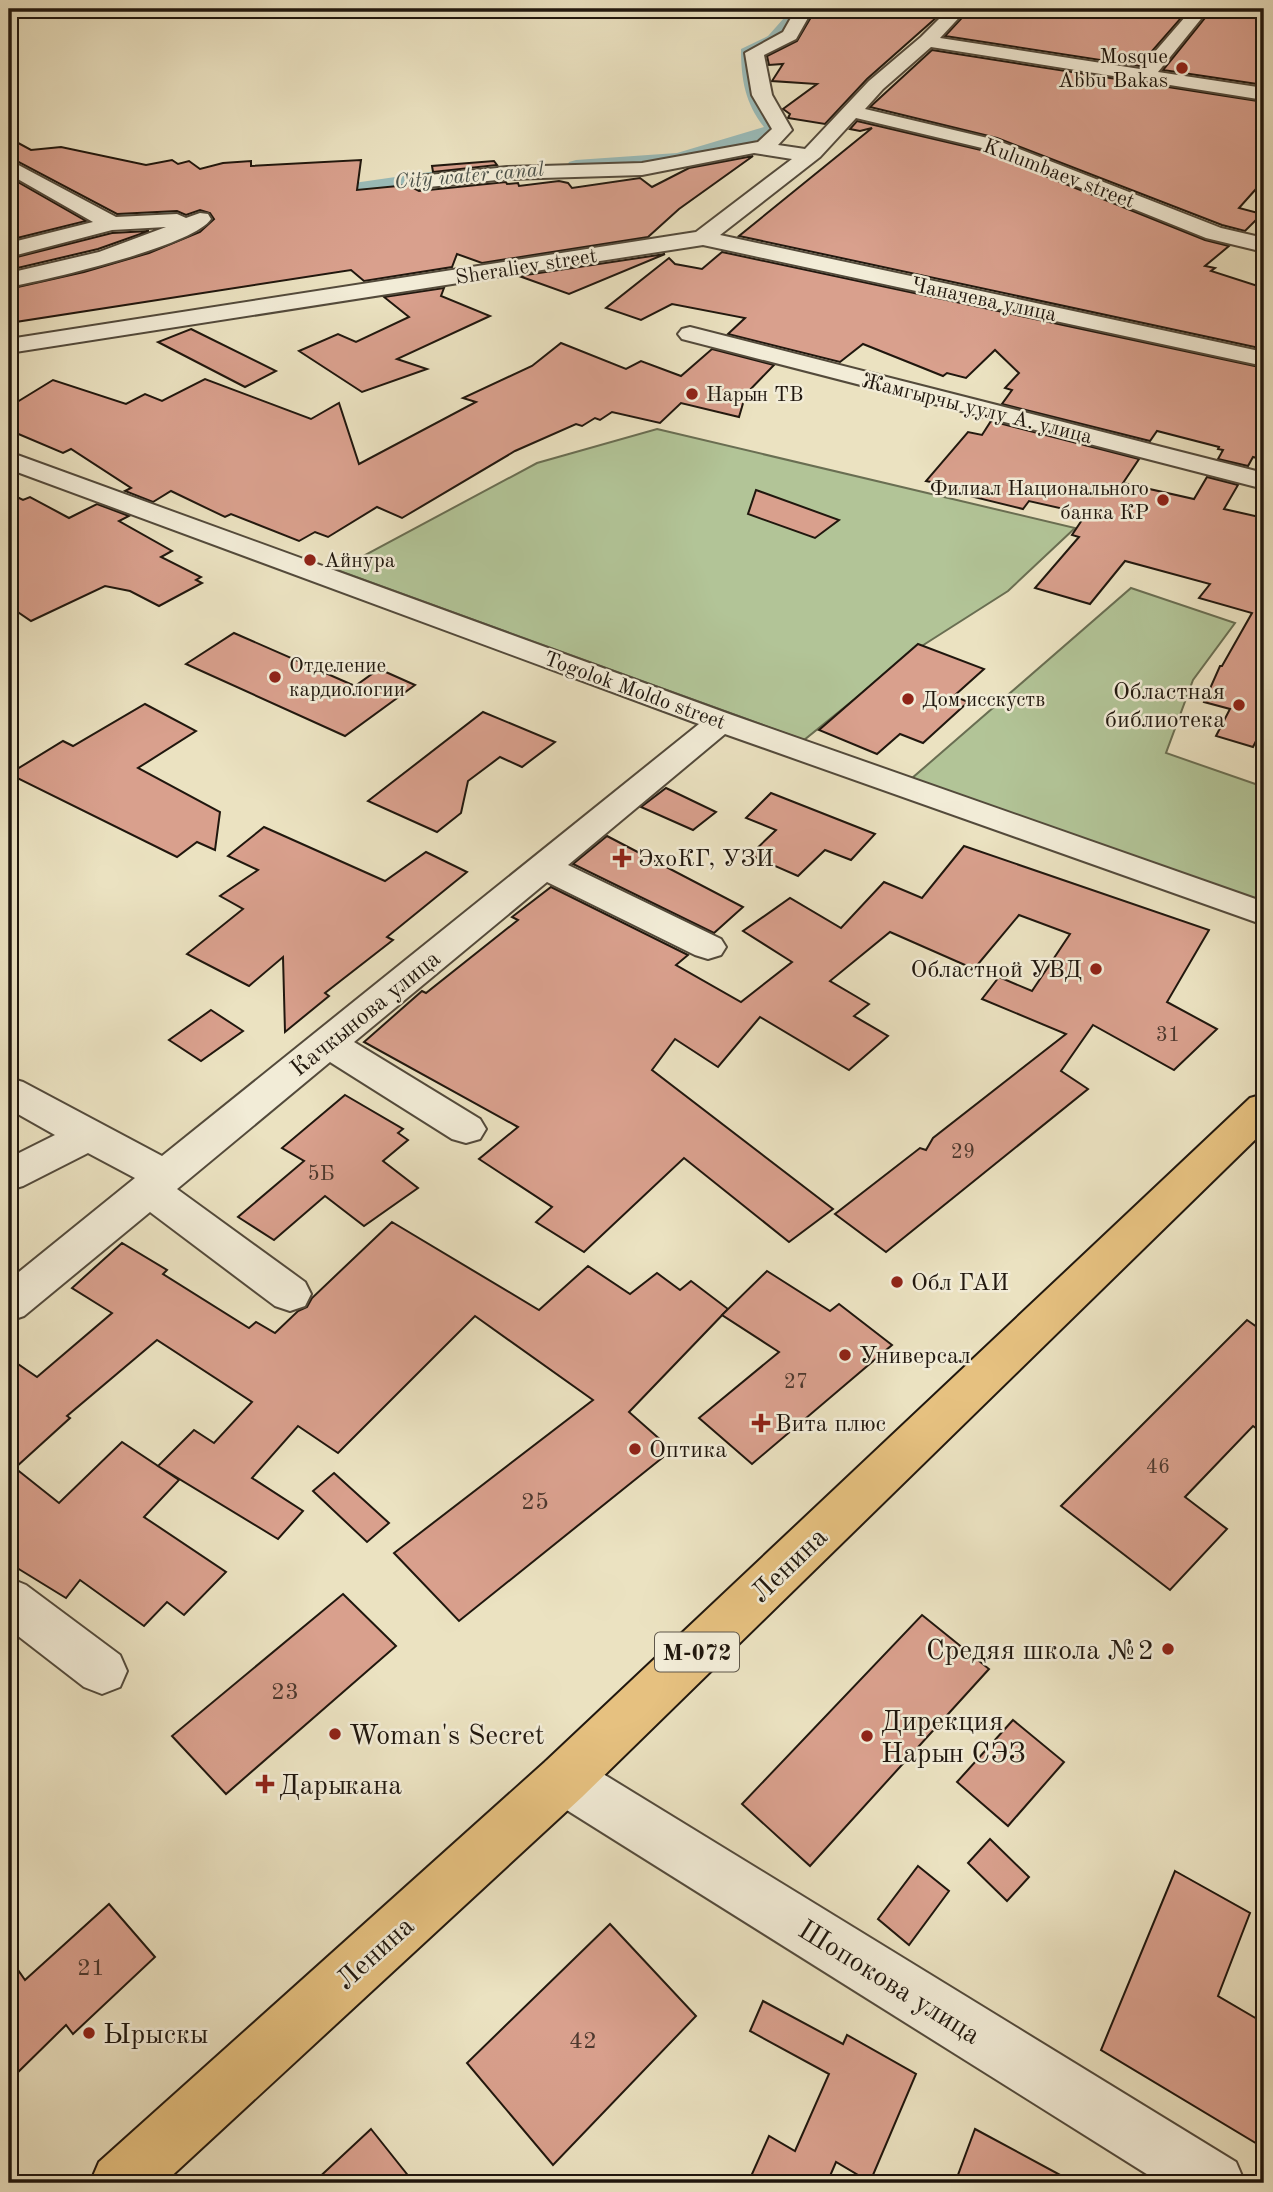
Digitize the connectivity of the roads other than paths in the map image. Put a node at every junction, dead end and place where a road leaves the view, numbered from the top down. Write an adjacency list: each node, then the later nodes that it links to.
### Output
1 (804, 9): 8 (street)
2 (958, 9): 4 (street, Sheraliev street)
3 (1201, 9): 5 (street)
4 (927, 41): 5 (street); 7 (street, Sheraliev street)
5 (1146, 74): 6 (street)
6 (1264, 94)
7 (850, 111): 9 (street, Sheraliev street); 14 (street, Kulumbaev street)
8 (763, 148): 9 (street); 11 (street)
9 (809, 156): 13 (street, Sheraliev street)
10 (9, 166): 12 (street)
11 (419, 182)
12 (113, 223): 15 (street); 16 (street)
13 (703, 238): 18 (street, Sheraliev street); 19 (street, Чаначева улица)
14 (1264, 245)
15 (9, 250)
16 (9, 280)
17 (690, 334): 21 (street, Жамгырчы уулу А. улица)
18 (9, 346)
19 (1264, 359)
20 (9, 460): 22 (street, Togolok Moldo street)
21 (1264, 481)
22 (721, 722): 23 (street, Качкынова улица); 24 (street, Togolok Moldo street)
23 (545, 867): 25 (street); 26 (street, Качкынова улица)
24 (1264, 914)
25 (708, 947)
26 (328, 1043): 29 (street); 32 (street, Качкынова улица)
27 (9, 1092): 30 (street)
28 (1264, 1108): 37 (main road, Ленина / М-072)
29 (466, 1129)
30 (89, 1135): 31 (street); 32 (street)
31 (9, 1175)
32 (157, 1183): 33 (street); 34 (street, Качкынова улица)
33 (290, 1294)
34 (9, 1304)
35 (9, 1600): 36 (street)
36 (102, 1671)
37 (564, 1779): 38 (main road, Ленина / М-072); 39 (street, Шопокова улица)
38 (120, 2183)
39 (1215, 2183)

